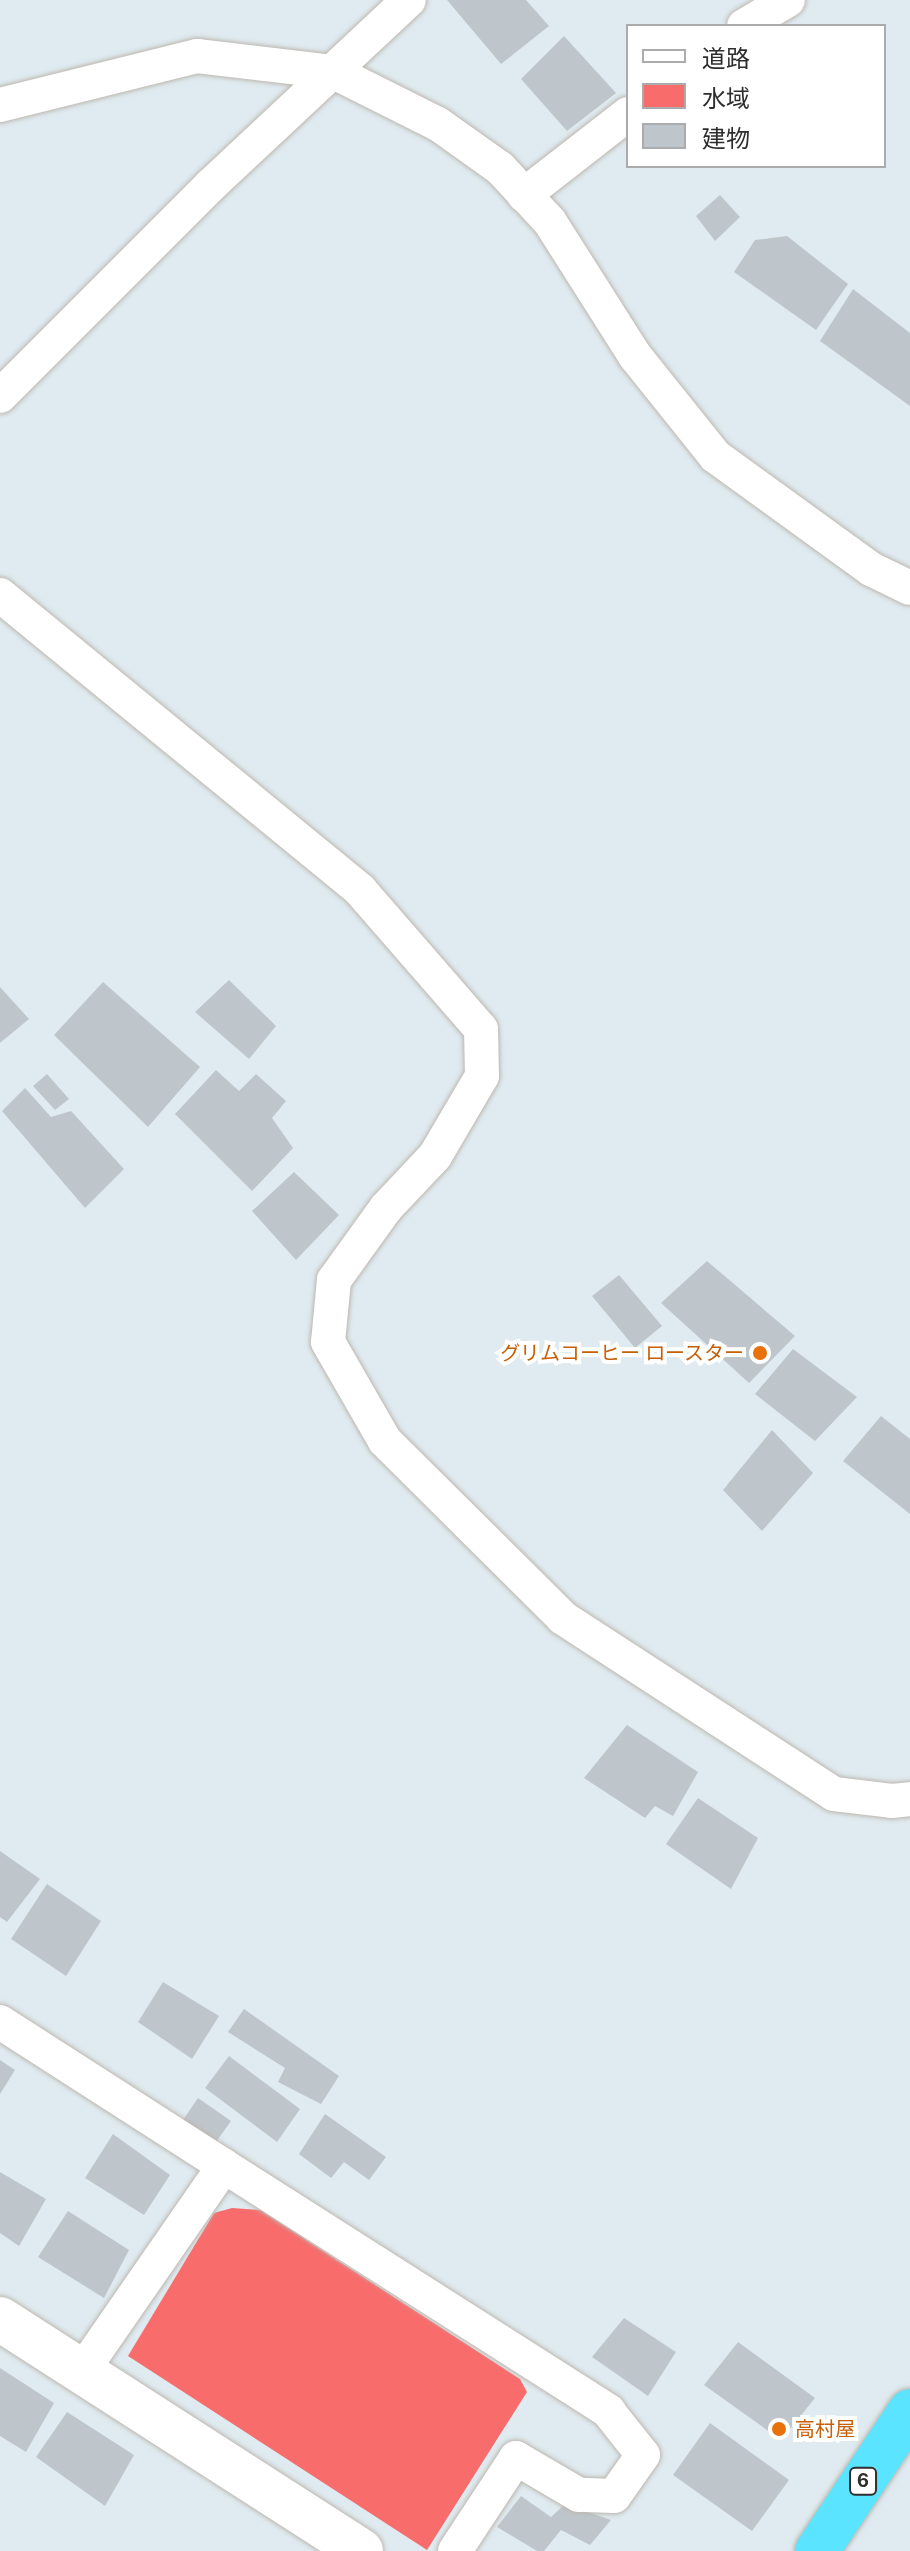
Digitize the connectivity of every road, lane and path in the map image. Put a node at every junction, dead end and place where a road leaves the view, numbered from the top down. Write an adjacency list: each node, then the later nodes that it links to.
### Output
1 (409, 0): 4 (street)
2 (788, 0): 3 (street)
3 (747, 24)
4 (334, 72): 5 (street); 7 (street); 8 (street)
5 (0, 105)
6 (626, 116): 7 (street)
7 (524, 195): 9 (street)
8 (0, 396)
9 (910, 588)
10 (0, 595): 11 (street)
11 (910, 1799)
12 (0, 2022): 13 (street)
13 (224, 2166): 15 (street); 18 (street)
14 (0, 2319): 15 (street)
15 (82, 2371): 17 (street)
16 (910, 2411): 19 (highway, 6)
17 (361, 2551)
18 (455, 2551)
19 (817, 2551)

